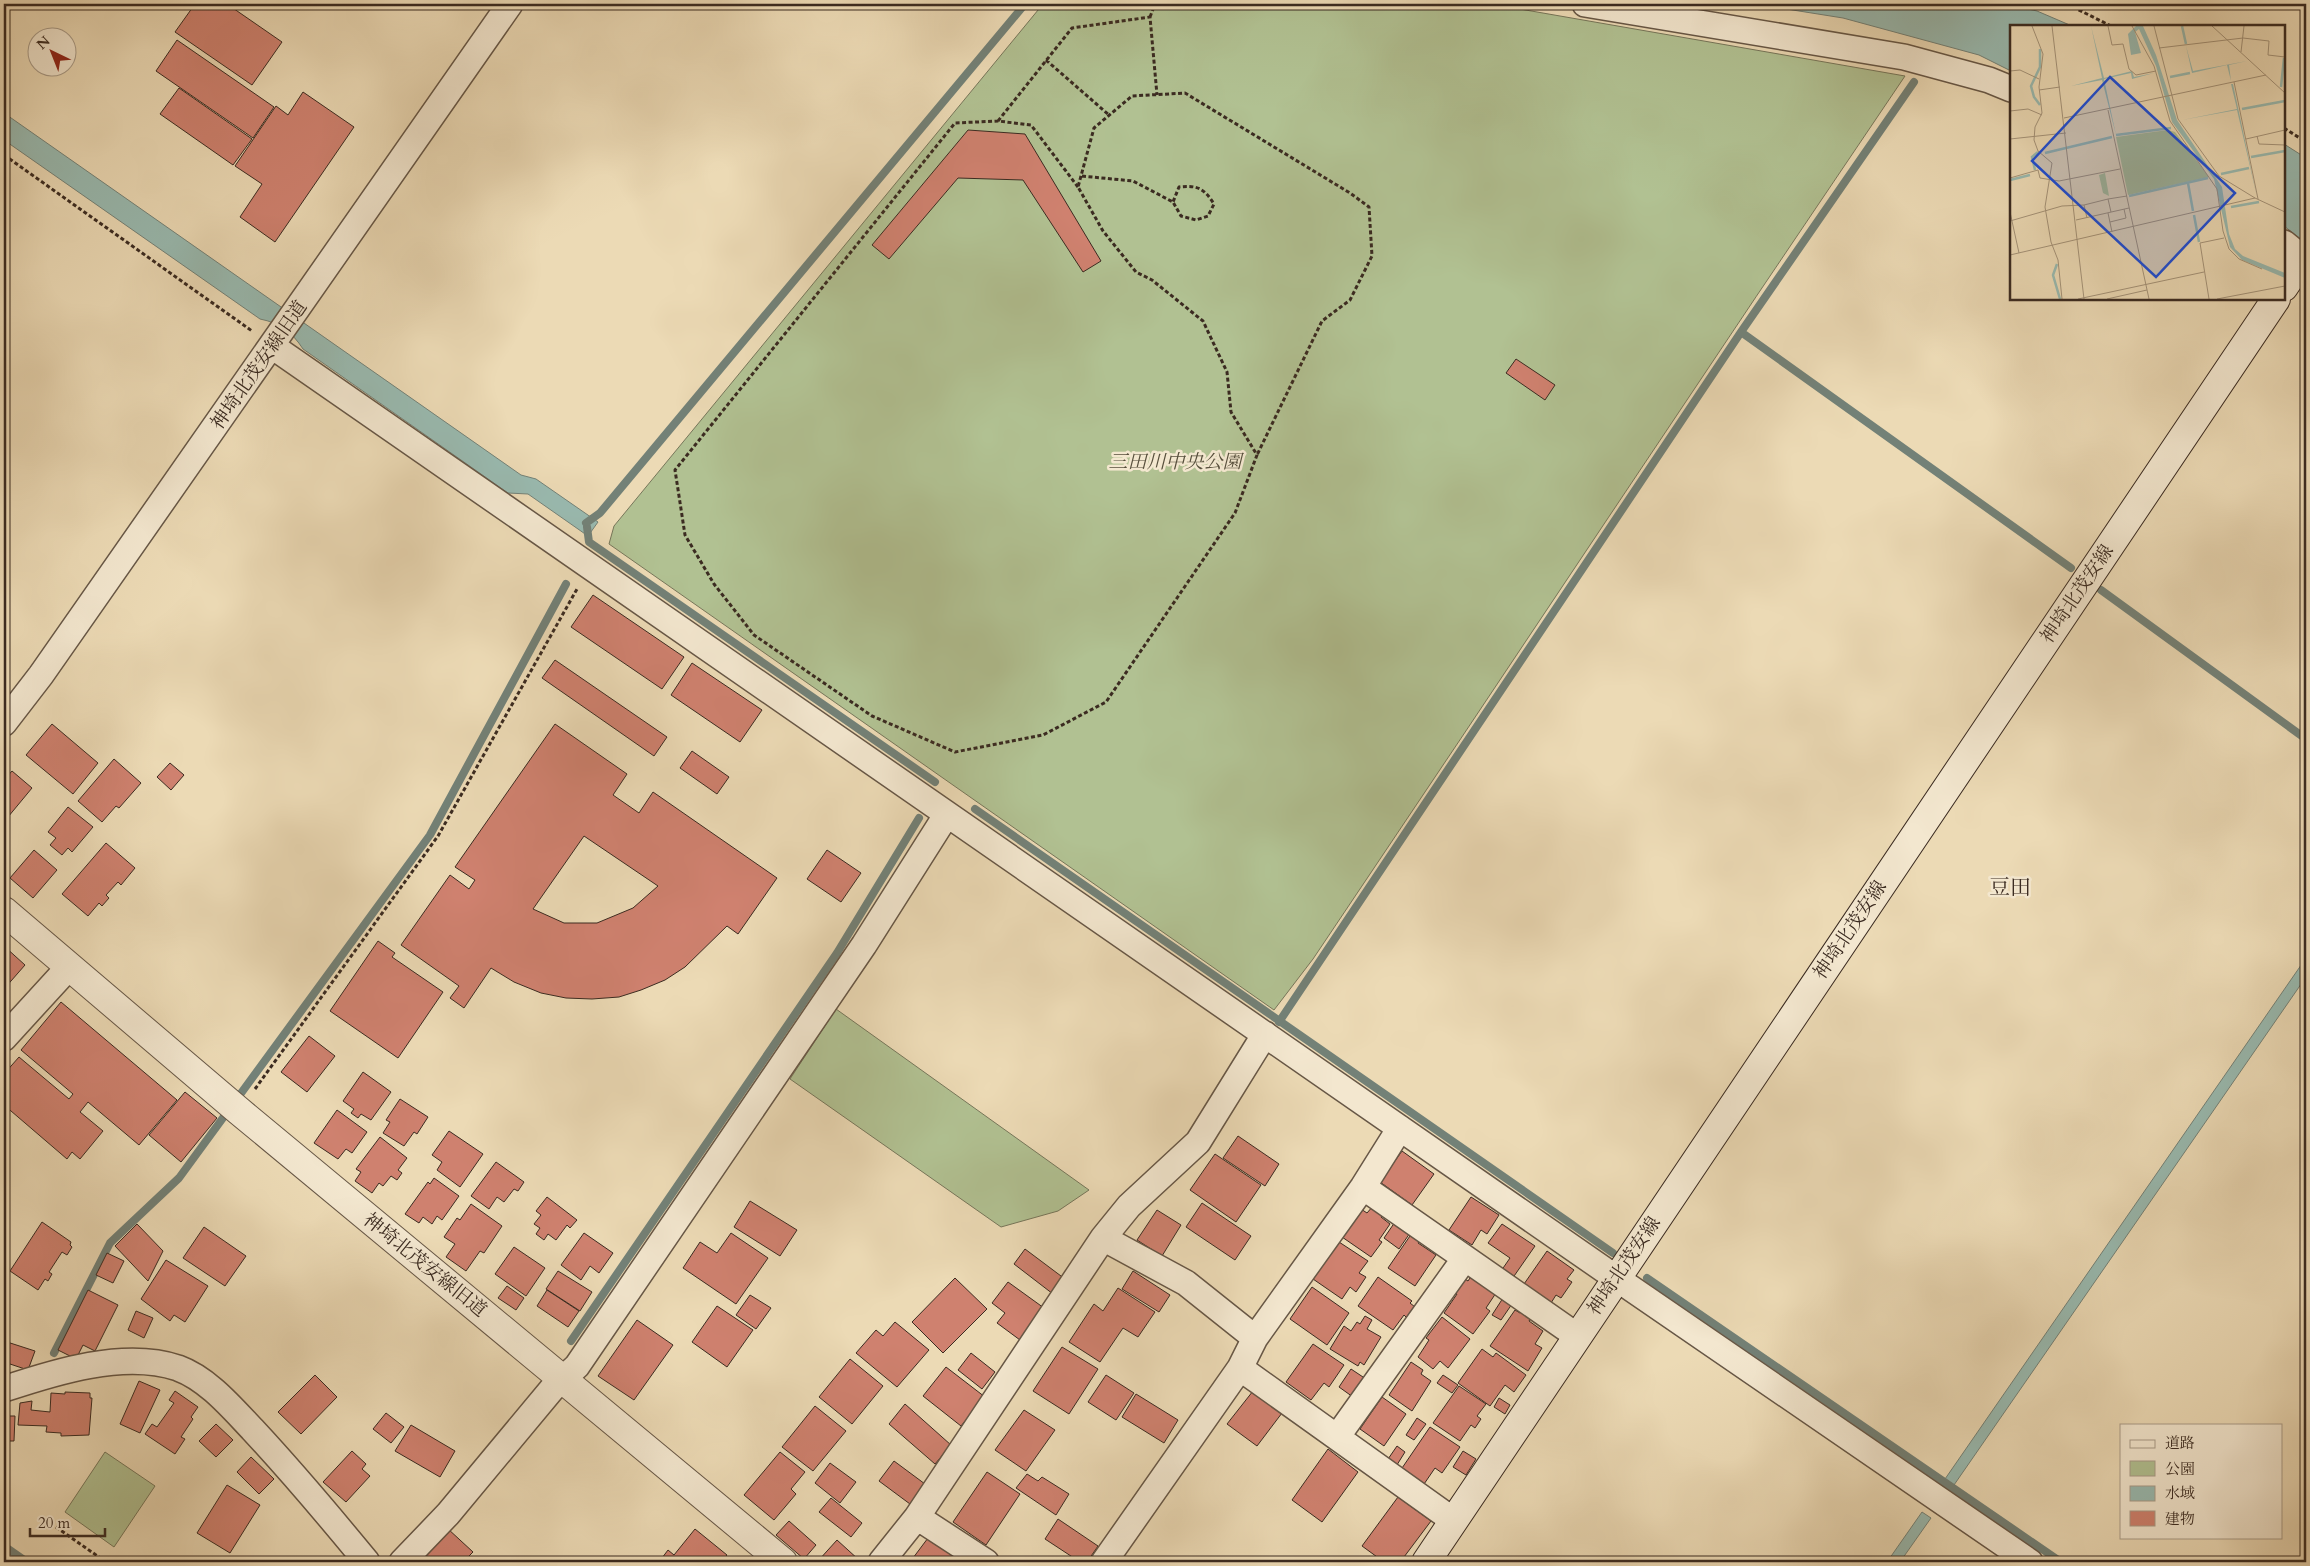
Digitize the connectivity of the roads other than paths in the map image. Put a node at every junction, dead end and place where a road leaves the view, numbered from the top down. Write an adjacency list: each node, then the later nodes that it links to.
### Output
1 (510, 4): 7 (street, 神埼北茂安線旧道)
2 (1585, 4): 3 (street)
3 (2010, 89)
4 (2300, 254): 5 (main road)
5 (2285, 285)
6 (2275, 300): 18 (main road, 神埼北茂安線)
7 (283, 331): 8 (street, 神埼北茂安線旧道); 9 (street)
8 (4, 723)
9 (947, 814): 12 (street); 22 (street)
10 (4, 911): 11 (main road, 神埼北茂安線旧道)
11 (69, 967): 13 (street); 22 (main road, 神埼北茂安線旧道)
12 (1265, 1034): 14 (street); 16 (street)
13 (4, 1038)
14 (1400, 1128): 15 (street); 18 (street)
15 (1363, 1187): 17 (street); 20 (street)
16 (1103, 1238): 20 (street); 25 (street)
17 (1465, 1258): 19 (street); 24 (street)
18 (1616, 1278): 19 (main road, 神埼北茂安線); 34 (street)
19 (1577, 1336): 26 (main road, 神埼北茂安線)
20 (1255, 1338): 21 (street)
21 (1240, 1368): 24 (street); 32 (street)
22 (564, 1379): 28 (street); 29 (main road, 神埼北茂安線旧道)
23 (4, 1389): 27 (street)
24 (1337, 1437): 26 (street)
25 (917, 1517): 30 (street); 31 (street)
26 (1454, 1521): 33 (main road, 神埼北茂安線)
27 (367, 1562)
28 (402, 1562)
29 (782, 1562)
30 (881, 1562)
31 (986, 1562)
32 (1104, 1562)
33 (1426, 1562)
34 (2030, 1562)

